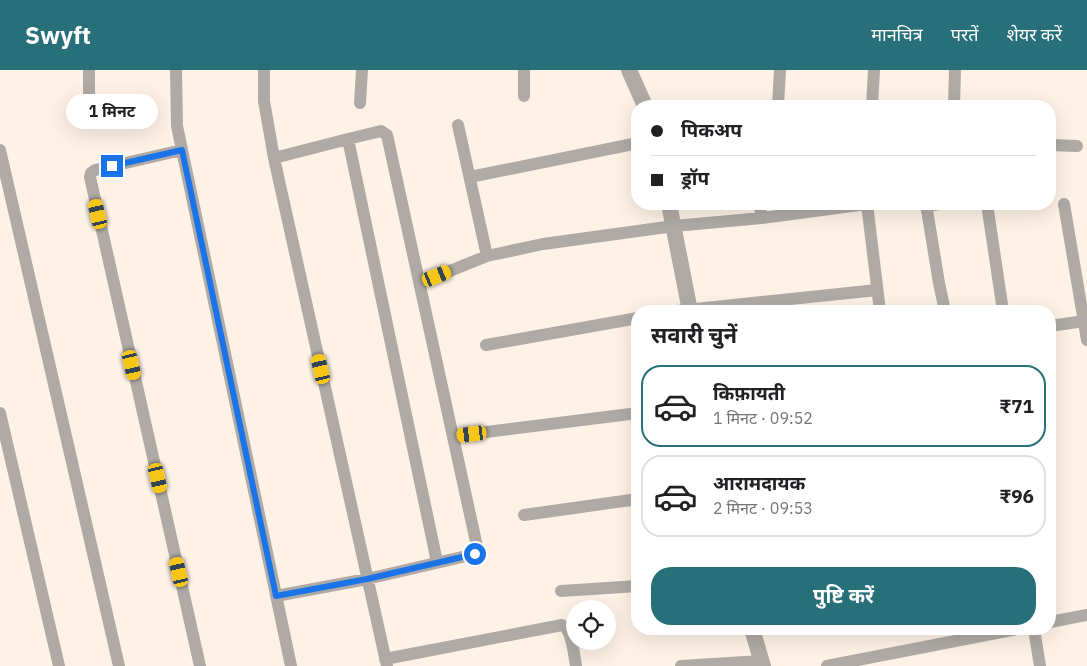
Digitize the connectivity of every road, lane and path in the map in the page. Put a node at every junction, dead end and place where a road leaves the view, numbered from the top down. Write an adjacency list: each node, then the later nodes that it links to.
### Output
1 (89, 70): 16 (street)
2 (176, 70): 23 (street)
3 (264, 70): 24 (street)
4 (362, 70): 15 (street)
5 (524, 70): 10 (street)
6 (629, 70): 11 (street)
7 (780, 70): 12 (street)
8 (874, 70): 13 (street)
9 (955, 70): 14 (street)
10 (524, 96)
11 (642, 100)
12 (778, 100)
13 (872, 100)
14 (954, 100)
15 (360, 103)
16 (88, 122)
17 (458, 125): 25 (street)
18 (348, 139): 24 (street); 36 (street); 53 (street)
19 (631, 144): 25 (street)
20 (1056, 145): 21 (street)
21 (1077, 146)
22 (0, 150): 66 (street)
23 (182, 150): 57 (street); 67 (street)
24 (274, 158): 54 (street)
25 (470, 177): 35 (street)
26 (1064, 204): 44 (street)
27 (670, 210): 34 (street)
28 (761, 210): 33 (street)
29 (822, 210): 33 (street)
30 (868, 210): 37 (street)
31 (927, 210): 41 (street)
32 (988, 210): 42 (street)
33 (762, 218): 34 (street)
34 (674, 226): 35 (street); 38 (street)
35 (488, 256): 36 (street)
36 (420, 283): 50 (street)
37 (877, 290): 39 (street); 40 (street)
38 (684, 305)
39 (733, 305)
40 (879, 305)
41 (944, 305)
42 (1002, 305)
43 (631, 319): 47 (street)
44 (1084, 321): 45 (street); 46 (street)
45 (1056, 325)
46 (1087, 340)
47 (486, 345)
48 (631, 414): 50 (street)
49 (0, 417): 65 (street)
50 (454, 436): 53 (street)
51 (631, 500): 52 (street)
52 (524, 515)
53 (437, 562): 54 (street)
54 (367, 579): 57 (street); 63 (street)
55 (631, 586): 56 (street)
56 (561, 591)
57 (276, 596): 68 (street)
58 (1087, 615): 59 (street)
59 (1056, 621)
60 (754, 635): 64 (street)
61 (985, 635): 71 (street)
62 (1035, 635): 72 (street)
63 (386, 662): 69 (street)
64 (762, 663): 70 (street)
65 (59, 666)
66 (119, 666)
67 (200, 666)
68 (291, 666)
69 (576, 666)
70 (681, 666)
71 (827, 666)
72 (1040, 666)

